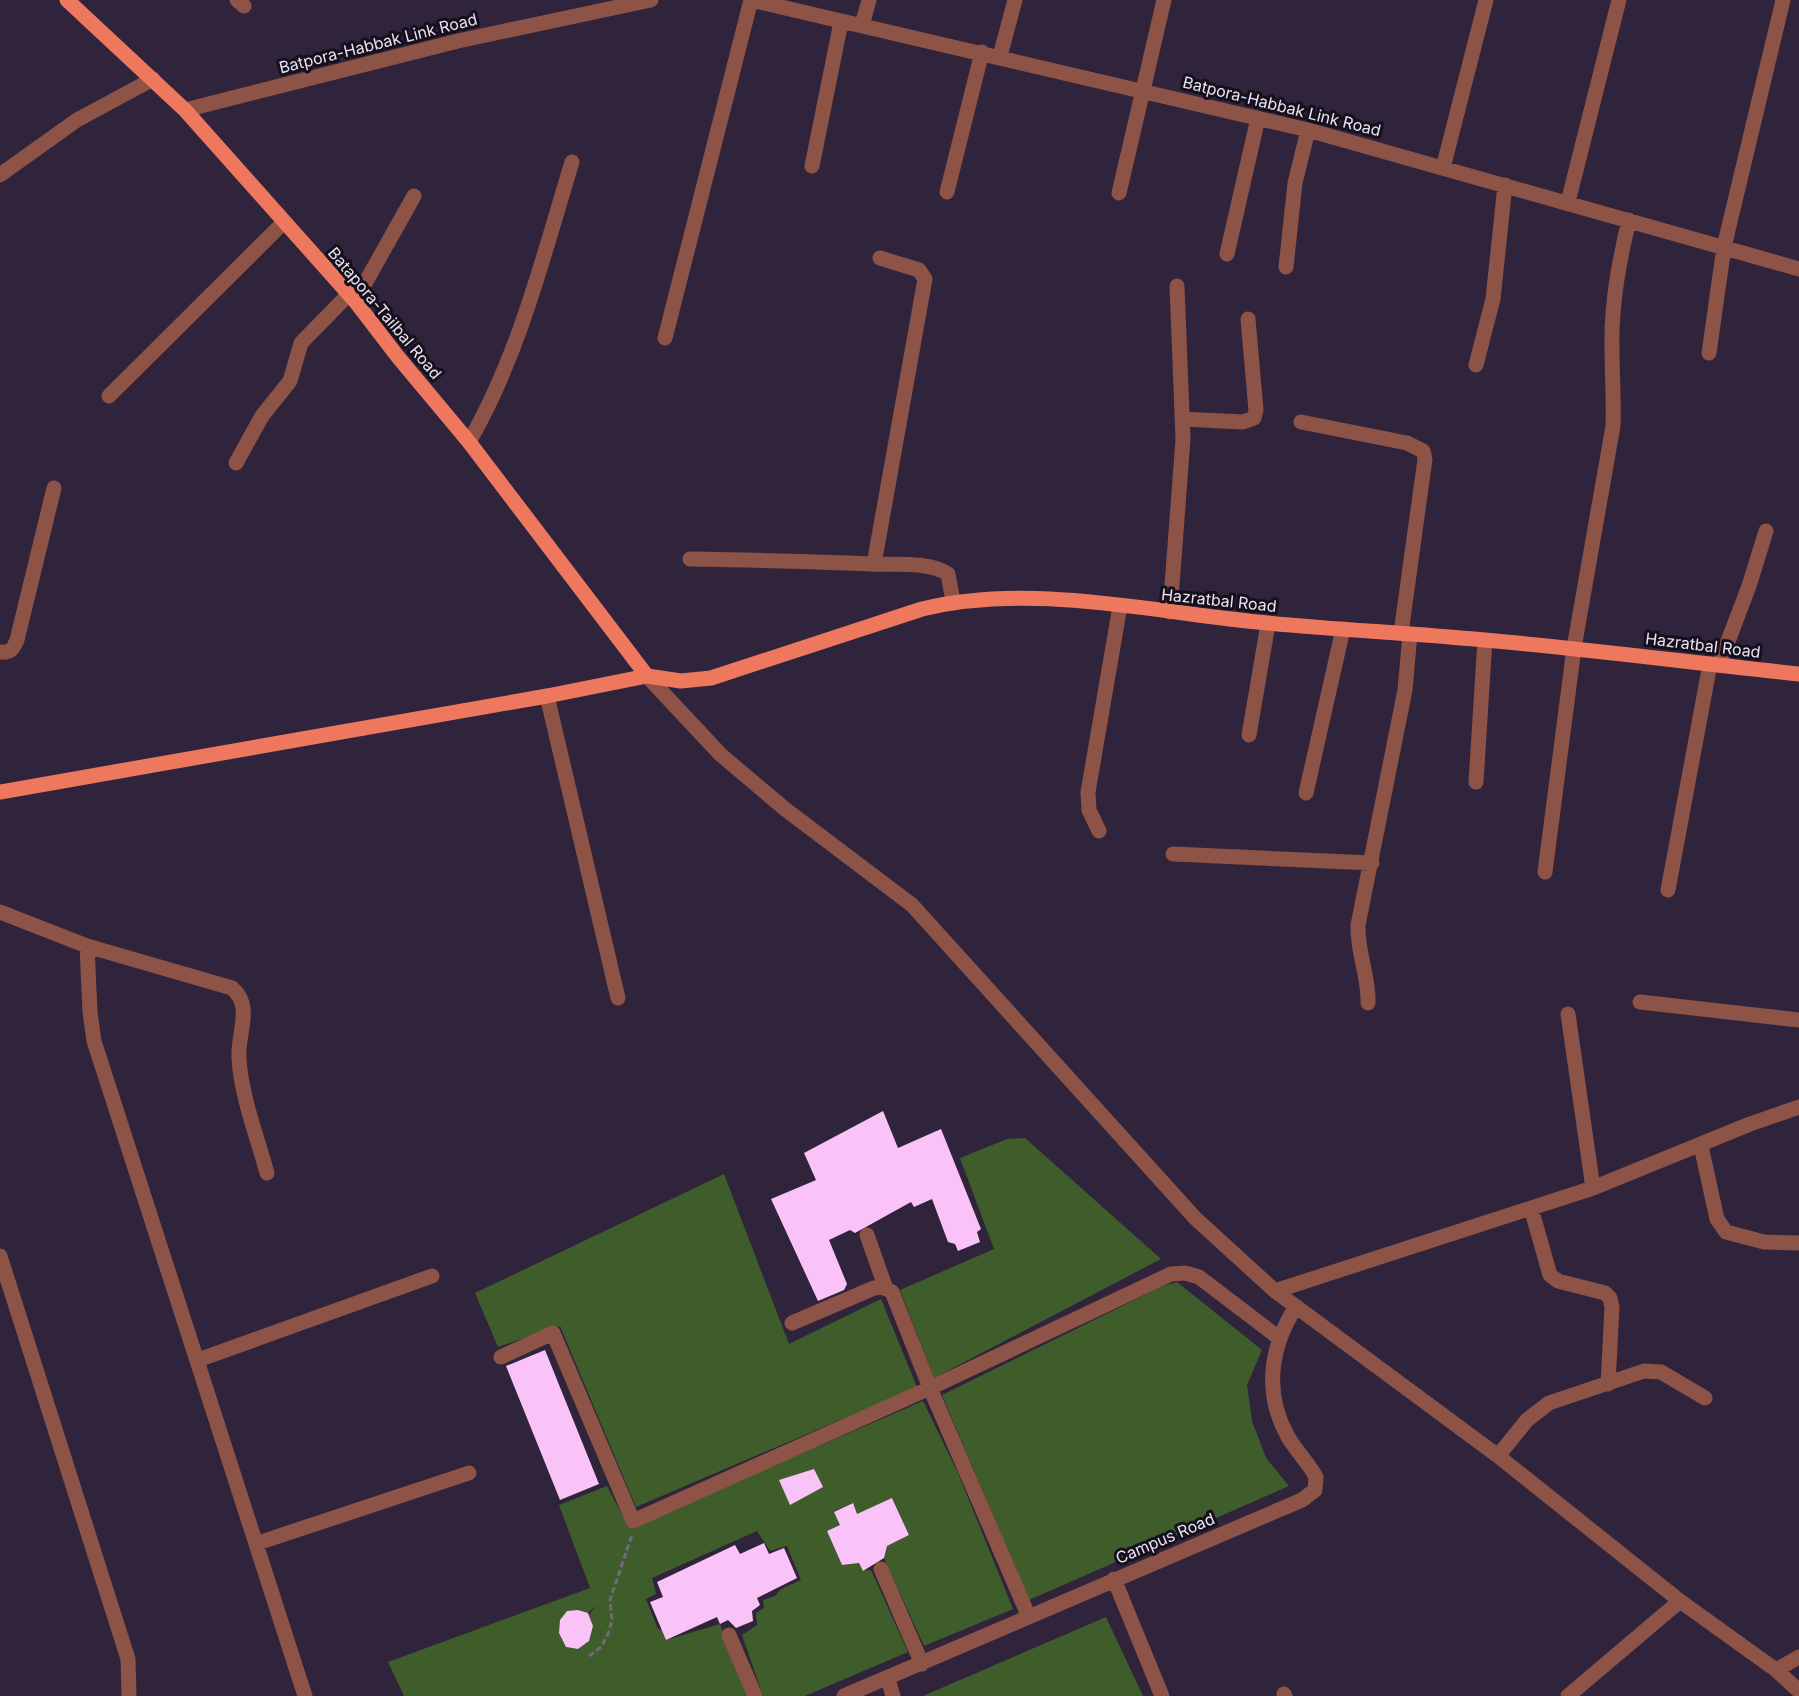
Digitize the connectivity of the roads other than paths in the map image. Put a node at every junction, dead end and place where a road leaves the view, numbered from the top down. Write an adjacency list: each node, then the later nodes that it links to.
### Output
1 (67, 0): 14 (main road, Batapora-Tailbal Road)
2 (651, 0): 16 (street, Batpora-Habbak Link Road)
3 (869, 0): 11 (street)
4 (1015, 0): 13 (street)
5 (1164, 0): 15 (street)
6 (1486, 0): 21 (street)
7 (1619, 0): 27 (street)
8 (1783, 0): 30 (street)
9 (758, 1): 10 (street, Batpora-Habbak Link Road); 38 (street)
10 (841, 21): 11 (street, Batpora-Habbak Link Road); 20 (street)
11 (862, 25): 12 (street, Batpora-Habbak Link Road)
12 (982, 52): 13 (street, Batpora-Habbak Link Road); 24 (street)
13 (1000, 56): 15 (street, Batpora-Habbak Link Road)
14 (153, 79): 16 (main road, Batapora-Tailbal Road); 22 (street)
15 (1143, 90): 17 (street, Batpora-Habbak Link Road); 25 (street)
16 (185, 110): 29 (main road, Batapora-Tailbal Road)
17 (1258, 118): 18 (street, Batpora-Habbak Link Road); 31 (street)
18 (1308, 130): 21 (street, Batpora-Habbak Link Road); 33 (street)
19 (572, 162): 44 (street)
20 (812, 166)
21 (1443, 168): 23 (street, Batpora-Habbak Link Road)
22 (0, 175)
23 (1505, 185): 27 (street, Batpora-Habbak Link Road); 40 (street)
24 (947, 192)
25 (1119, 193)
26 (414, 196): 36 (street)
27 (1568, 202): 28 (street, Batpora-Habbak Link Road)
28 (1629, 220): 30 (street, Batpora-Habbak Link Road); 57 (street)
29 (284, 222): 36 (main road, Batapora-Tailbal Road); 41 (street)
30 (1724, 248): 34 (street, Batpora-Habbak Link Road); 39 (street)
31 (1227, 254)
32 (880, 258): 49 (street)
33 (1286, 267)
34 (1799, 269)
35 (1177, 286): 42 (street)
36 (352, 297): 44 (main road, Batapora-Tailbal Road); 45 (street)
37 (1248, 320): 42 (street)
38 (665, 338)
39 (1709, 353)
40 (1476, 365)
41 (109, 396)
42 (1182, 419): 52 (street)
43 (1301, 422): 55 (street)
44 (469, 442): 61 (main road, Batapora-Tailbal Road)
45 (236, 464)
46 (54, 488): 58 (street)
47 (1766, 531): 59 (street)
48 (690, 559): 49 (street)
49 (874, 564): 50 (street)
50 (953, 601): 51 (main road, Hazratbal Road); 61 (main road, Hazratbal Road)
51 (1120, 606): 52 (main road, Hazratbal Road); 67 (street)
52 (1170, 612): 53 (main road, Hazratbal Road)
53 (1268, 624): 54 (main road, Hazratbal Road); 63 (street)
54 (1343, 629): 55 (main road, Hazratbal Road); 66 (street)
55 (1406, 633): 56 (main road, Hazratbal Road); 69 (street)
56 (1485, 640): 57 (main road, Hazratbal Road); 64 (street)
57 (1574, 648): 59 (main road, Hazratbal Road); 70 (street)
58 (0, 652)
59 (1715, 665): 60 (main road, Hazratbal Road); 71 (street)
60 (1799, 675)
61 (647, 676): 62 (main road, Hazratbal Road); 89 (street)
62 (547, 696): 65 (main road, Hazratbal Road); 74 (street)
63 (1249, 735)
64 (1476, 782)
65 (0, 792)
66 (1306, 793)
67 (1099, 831)
68 (1173, 854): 69 (street)
69 (1372, 863): 76 (street)
70 (1545, 872)
71 (1668, 890)
72 (0, 912): 73 (street)
73 (87, 946): 81 (street); 94 (street)
74 (618, 998)
75 (1641, 1002): 78 (street)
76 (1368, 1003)
77 (1568, 1014): 82 (street)
78 (1799, 1020)
79 (1799, 1107): 80 (street)
80 (1701, 1146): 82 (street); 85 (street)
81 (267, 1173)
82 (1593, 1188): 83 (street)
83 (1531, 1208): 89 (street); 95 (street)
84 (867, 1235): 88 (street)
85 (1799, 1244)
86 (0, 1256): 111 (street)
87 (432, 1276): 94 (street)
88 (886, 1289): 91 (street); 96 (street)
89 (1275, 1291): 90 (street)
90 (1295, 1308): 92 (street, Campus Road); 98 (street)
91 (792, 1323)
92 (1279, 1338): 96 (street); 102 (street, Campus Road)
93 (501, 1357): 96 (street)
94 (198, 1360): 100 (street)
95 (1608, 1384): 97 (street); 98 (street)
96 (930, 1388): 104 (street)
97 (1705, 1398)
98 (1498, 1456): 103 (street)
99 (469, 1473): 100 (street)
100 (258, 1543): 112 (street)
101 (880, 1569): 107 (street)
102 (1114, 1579): 104 (street, Campus Road); 116 (street)
103 (1680, 1601): 108 (street); 117 (street)
104 (1029, 1617): 107 (street, Campus Road)
105 (729, 1635): 113 (street)
106 (1799, 1657): 108 (street)
107 (922, 1664): 109 (street, Campus Road)
108 (1776, 1670): 110 (street)
109 (888, 1679): 114 (street, Campus Road); 115 (street)
110 (1799, 1691)
111 (129, 1696)
112 (305, 1696)
113 (755, 1696)
114 (844, 1696)
115 (893, 1696)
116 (1162, 1696)
117 (1568, 1696)

